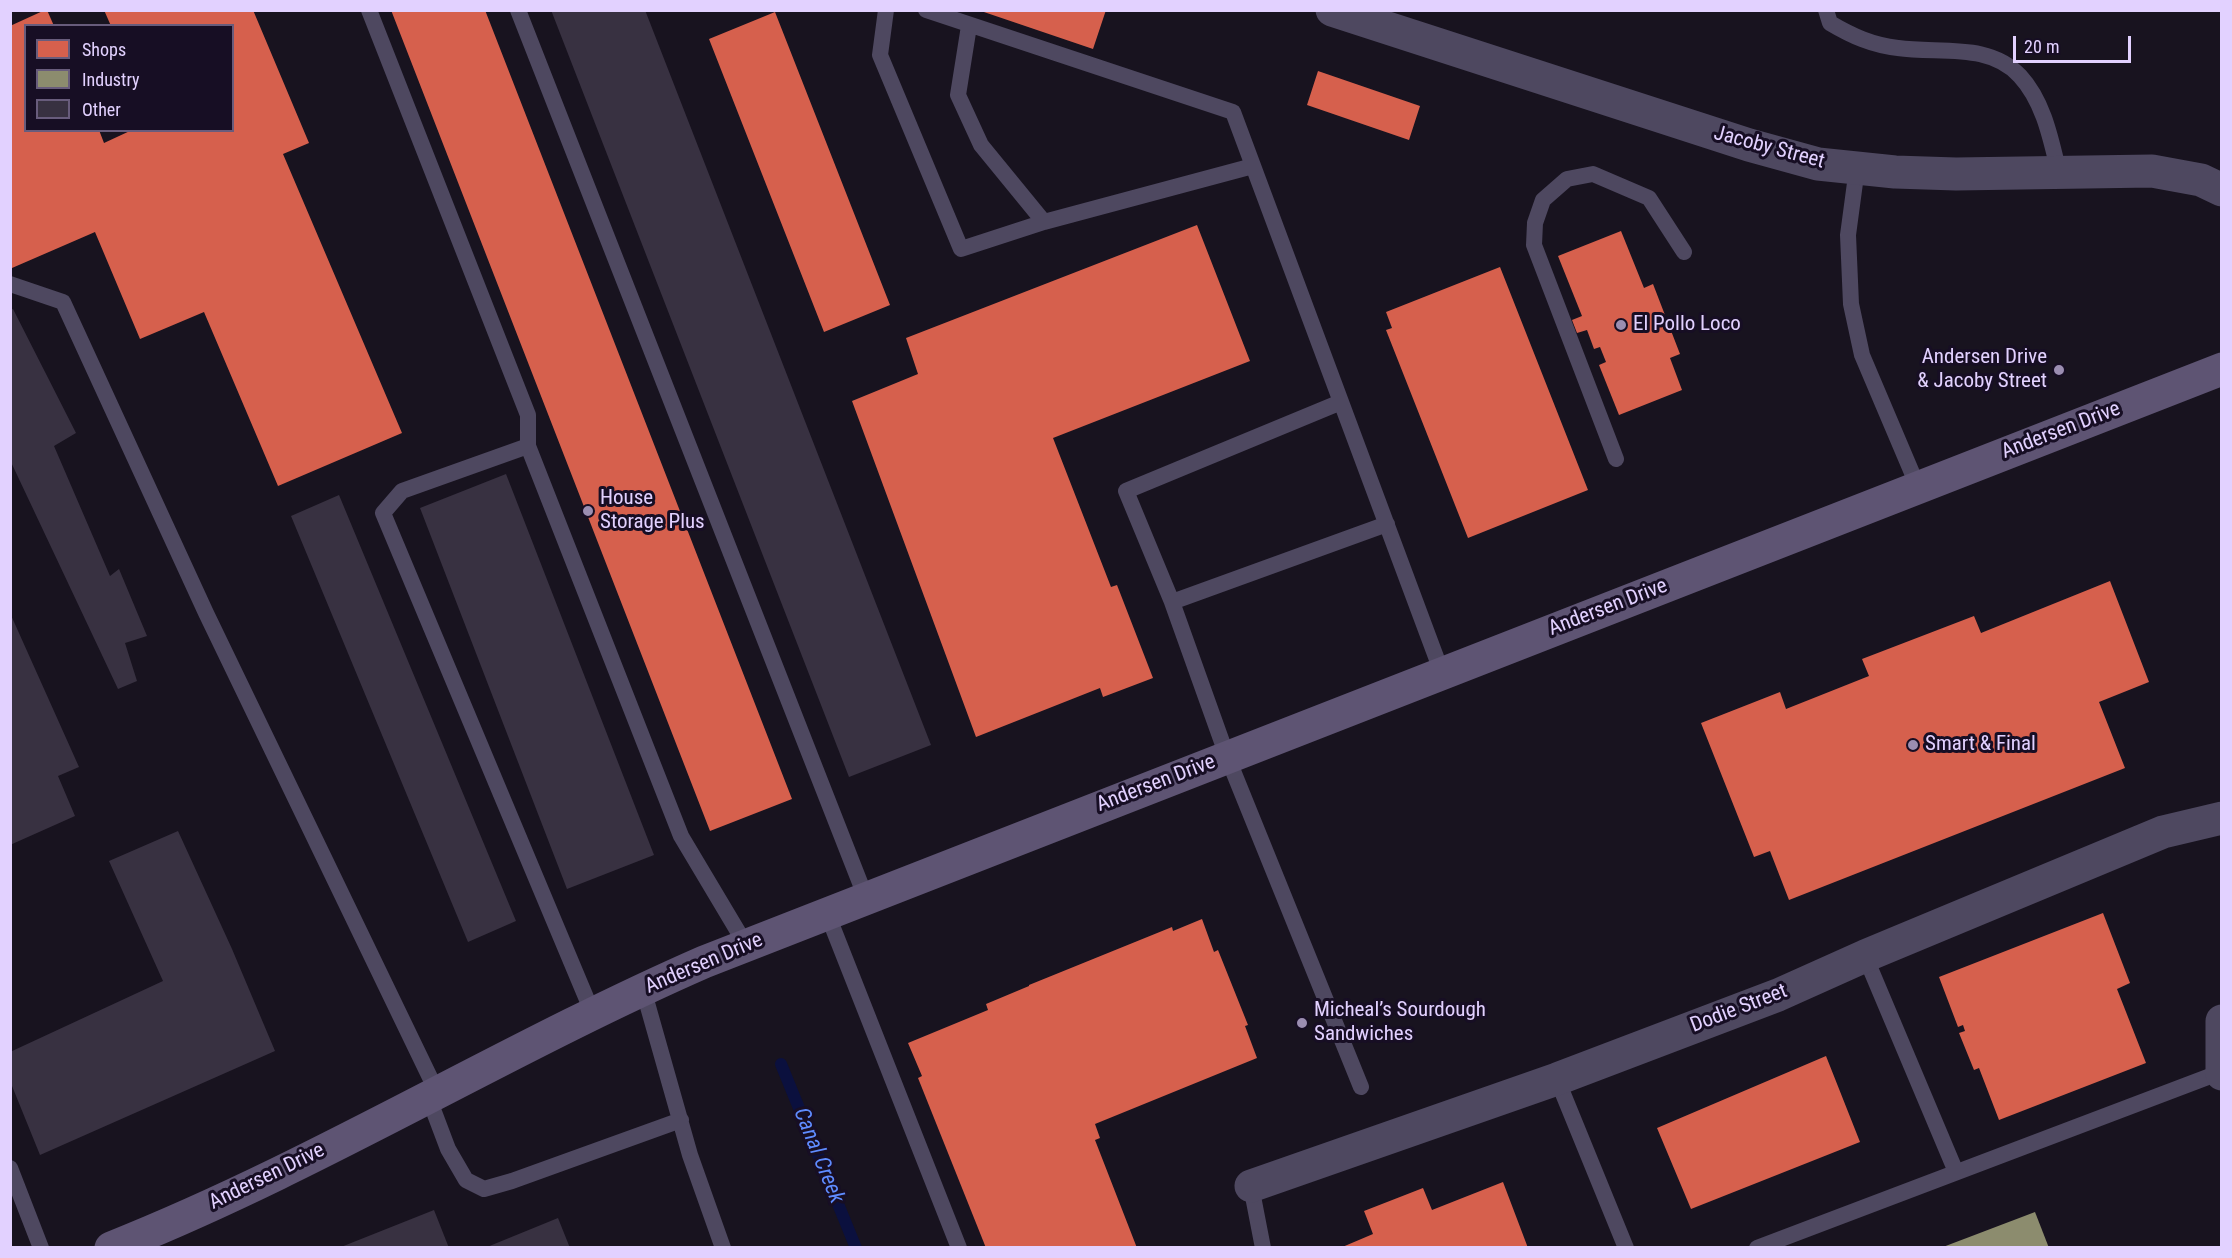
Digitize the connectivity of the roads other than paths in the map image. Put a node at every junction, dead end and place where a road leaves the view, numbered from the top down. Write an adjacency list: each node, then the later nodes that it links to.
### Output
1 (369, 10): 17 (lane)
2 (518, 10): 25 (lane)
3 (886, 10): 12 (lane)
4 (926, 10): 7 (lane)
5 (1332, 10): 9 (street, Jacoby Street)
6 (1826, 10): 10 (lane)
7 (969, 26): 8 (lane); 12 (lane)
8 (1253, 166): 12 (lane); 16 (lane)
9 (1857, 168): 10 (street, Jacoby Street); 19 (lane)
10 (2059, 173): 11 (street, Jacoby Street)
11 (2222, 190)
12 (1044, 222)
13 (1684, 252): 18 (lane)
14 (10, 284): 35 (lane)
15 (2222, 369): 19 (main road, Andersen Drive)
16 (1341, 402): 20 (lane); 21 (lane)
17 (528, 446): 27 (lane); 30 (lane)
18 (1616, 459)
19 (1918, 487): 22 (main road, Andersen Drive)
20 (1387, 524): 21 (lane); 22 (lane)
21 (1172, 602): 23 (lane)
22 (1442, 673): 23 (main road, Andersen Drive)
23 (1227, 756): 25 (main road, Andersen Drive); 34 (lane)
24 (2222, 818): 28 (street, Dodie Street)
25 (866, 898): 26 (main road, Andersen Drive)
26 (827, 913): 27 (main road, Andersen Drive); 43 (lane)
27 (746, 945): 29 (main road, Andersen Drive)
28 (1865, 956): 33 (street, Dodie Street); 38 (lane)
29 (643, 989): 30 (main road, Andersen Drive); 36 (lane)
30 (593, 1014): 35 (main road, Andersen Drive)
31 (2222, 1021): 32 (street)
32 (2221, 1073): 38 (lane)
33 (1557, 1079): 39 (street, Dodie Street); 45 (lane)
34 (1361, 1087)
35 (433, 1094): 36 (lane); 41 (main road, Andersen Drive)
36 (681, 1120): 42 (lane)
37 (10, 1168): 40 (lane)
38 (1956, 1172): 46 (lane)
39 (1251, 1186): 44 (lane)
40 (41, 1248)
41 (111, 1248)
42 (723, 1248)
43 (959, 1248)
44 (1263, 1248)
45 (1626, 1248)
46 (1757, 1248)

